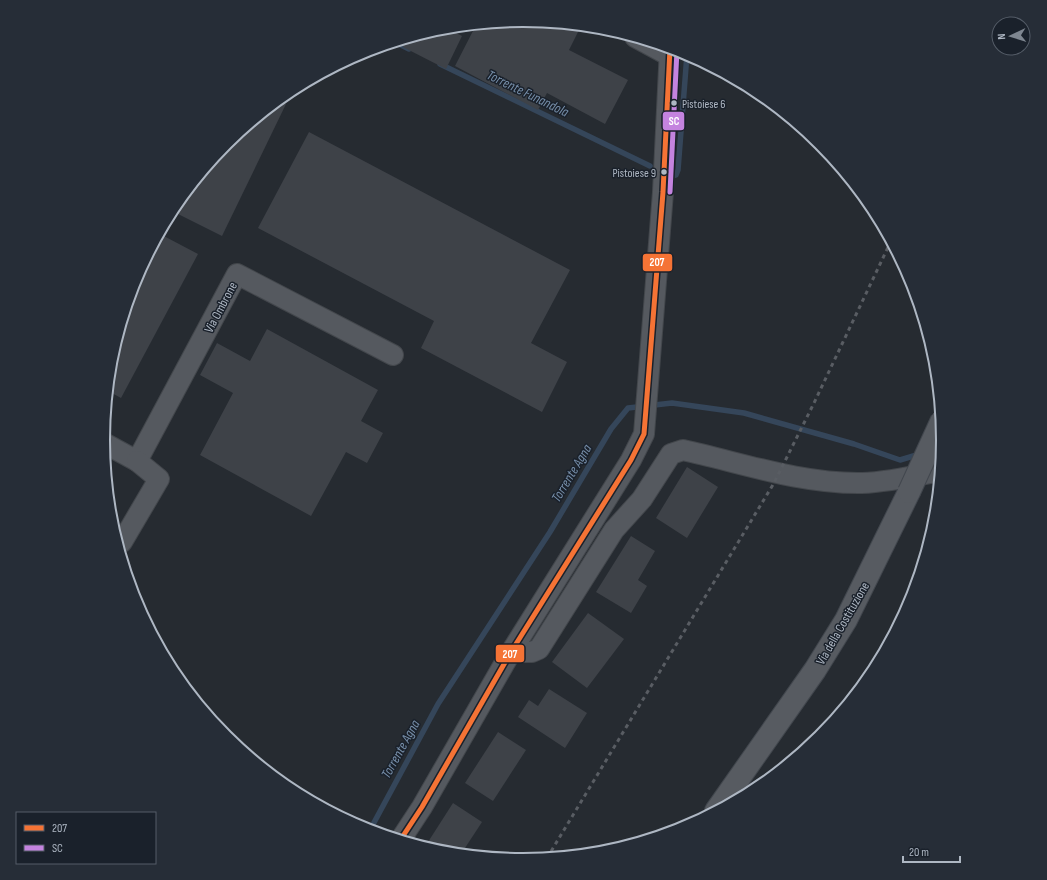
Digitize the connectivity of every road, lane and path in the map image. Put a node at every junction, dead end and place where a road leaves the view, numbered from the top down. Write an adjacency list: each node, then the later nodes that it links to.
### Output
1 (670, 54): 8 (street)
2 (393, 355): 5 (street, Via Ombrone)
3 (936, 433): 9 (main road, Via della Costituzione, bridge)
4 (110, 446): 5 (street)
5 (137, 461): 7 (street)
6 (935, 472): 8 (street)
7 (123, 540)
8 (512, 652): 10 (street)
9 (722, 802)
10 (403, 835)

